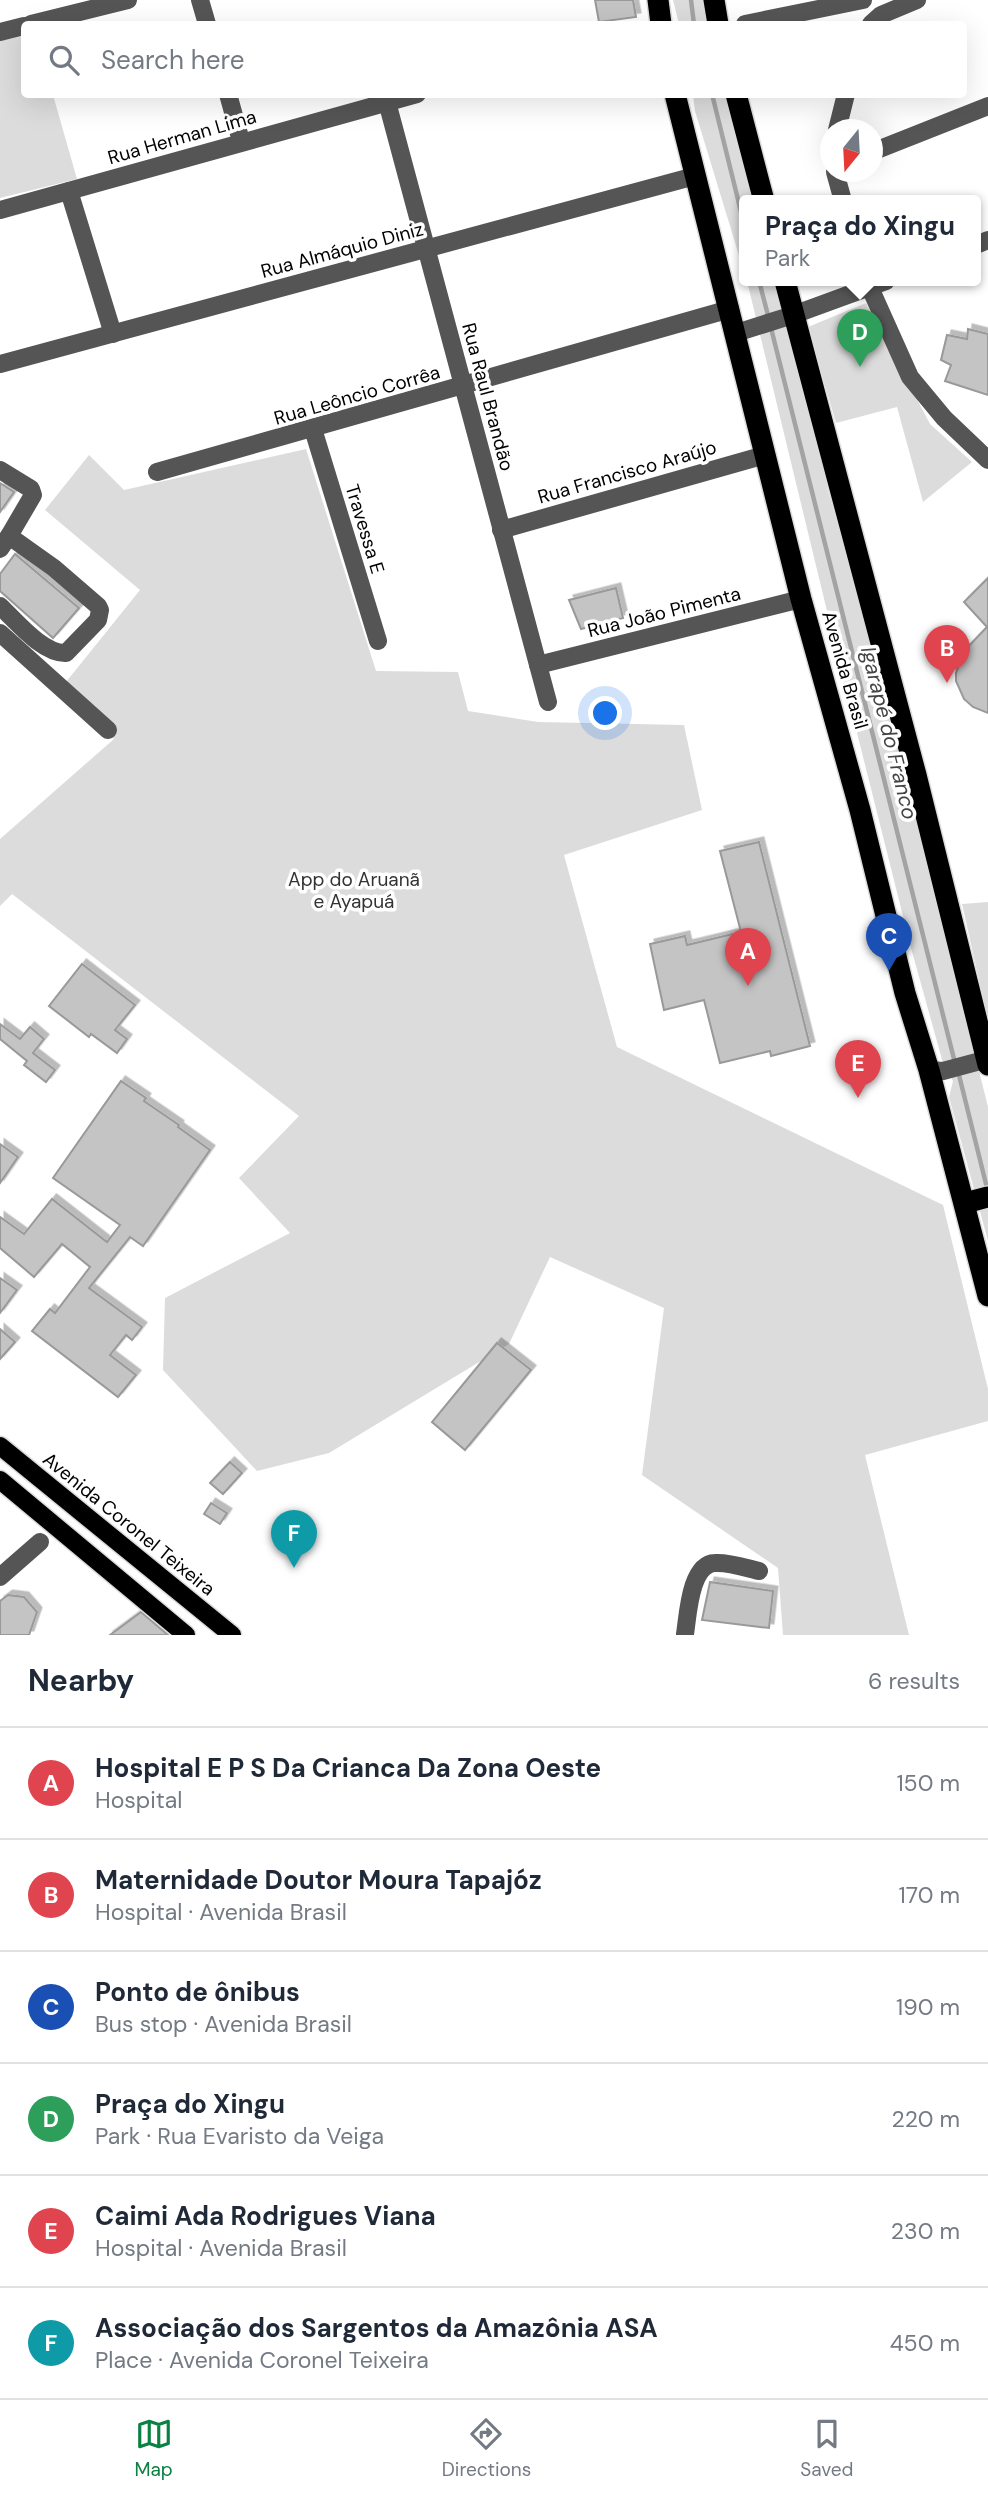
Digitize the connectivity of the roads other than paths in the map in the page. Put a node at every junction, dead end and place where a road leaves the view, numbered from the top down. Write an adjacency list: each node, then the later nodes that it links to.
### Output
1 (128, 0): 9 (street)
2 (200, 0): 10 (street)
3 (658, 0): 11 (highway)
4 (714, 0): 12 (highway)
5 (863, 0): 7 (street)
6 (917, 0): 8 (street)
7 (797, 6): 13 (street)
8 (874, 13)
9 (43, 21)
10 (206, 21)
11 (661, 21)
12 (718, 21)
13 (754, 21)
14 (21, 27): 15 (street)
15 (0, 32)
16 (229, 98): 24 (street)
17 (402, 98): 21 (street, Rua Herman Lima)
18 (676, 98): 26 (highway, Avenida Brasil)
19 (737, 98): 28 (highway)
20 (845, 98): 23 (street)
21 (387, 102): 24 (street, Rua Herman Lima); 30 (street, Rua Raul Brandão)
22 (988, 106): 25 (street)
23 (840, 119)
24 (241, 141): 27 (street, Rua Herman Lima)
25 (883, 148)
26 (695, 176): 30 (street, Rua Almáquio Diniz); 34 (highway, Avenida Brasil)
27 (69, 191): 29 (street, Rua Herman Lima); 37 (street)
28 (762, 195)
29 (0, 210)
30 (427, 249): 37 (street, Rua Almáquio Diniz); 39 (street, Rua Raul Brandão)
31 (786, 286): 35 (highway, Avenida Brasil)
32 (869, 286): 35 (street)
33 (875, 286): 42 (street)
34 (730, 309): 36 (highway, Avenida Brasil); 39 (street, Rua Leôncio Corrêa)
35 (789, 317): 36 (street); 54 (highway, Avenida Brasil)
36 (742, 331): 41 (highway, Avenida Brasil)
37 (113, 334): 38 (street, Rua Almáquio Diniz)
38 (0, 364)
39 (464, 386): 40 (street, Rua Leôncio Corrêa); 45 (street, Rua Raul Brandão)
40 (313, 429): 44 (street, Rua Leôncio Corrêa); 50 (street, Travessa E)
41 (765, 455): 45 (street, Rua Francisco Araújo); 47 (highway, Avenida Brasil)
42 (988, 460)
43 (0, 470): 46 (street)
44 (157, 472)
45 (501, 530): 51 (street, Rua Raul Brandão)
46 (5, 542): 48 (street)
47 (801, 599): 51 (street, Rua João Pimenta); 55 (highway, Avenida Brasil)
48 (0, 606)
49 (0, 633): 53 (street)
50 (378, 641)
51 (538, 665): 52 (street, Rua Raul Brandão)
52 (548, 702)
53 (108, 730)
54 (985, 1062): 55 (street)
55 (936, 1070): 56 (highway, Avenida Brasil)
56 (979, 1199): 57 (highway, Avenida Brasil)
57 (988, 1296)
58 (0, 1446): 64 (main road, Avenida Coronel Teixeira)
59 (0, 1480): 63 (main road)
60 (40, 1542): 62 (street)
61 (759, 1571): 65 (street)
62 (0, 1577)
63 (186, 1635)
64 (232, 1635)
65 (684, 1635): 66 (street)
66 (694, 1635)

